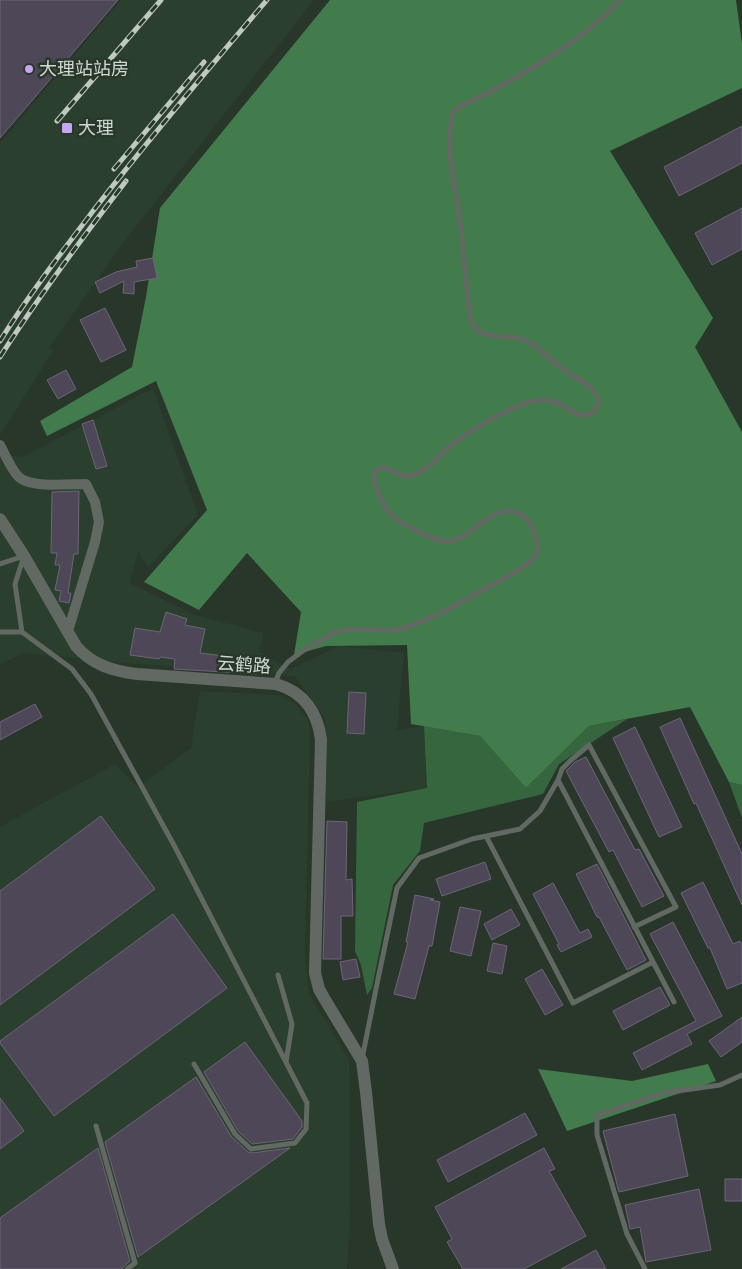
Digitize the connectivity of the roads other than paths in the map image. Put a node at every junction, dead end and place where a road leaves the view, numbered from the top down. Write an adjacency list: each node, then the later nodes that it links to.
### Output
1 (620, 0): 9 (lane)
2 (0, 445): 6 (street)
3 (0, 519): 4 (street, 云鹤路)
4 (24, 556): 5 (lane); 6 (street, 云鹤路); 8 (lane)
5 (0, 564)
6 (68, 631): 9 (street, 云鹤路)
7 (0, 632): 8 (lane)
8 (22, 632): 16 (lane)
9 (275, 684): 17 (street, 云鹤路)
10 (558, 780): 11 (lane); 12 (lane); 12 (lane)
11 (486, 836): 13 (lane); 17 (lane)
12 (634, 927): 13 (lane)
13 (653, 962): 15 (lane)
14 (278, 975): 16 (lane)
15 (674, 1002)
16 (286, 1062): 18 (lane)
17 (362, 1062): 22 (street)
18 (194, 1064)
19 (742, 1075): 23 (lane)
20 (96, 1126): 21 (lane)
21 (127, 1269)
22 (393, 1269)
23 (645, 1269)

